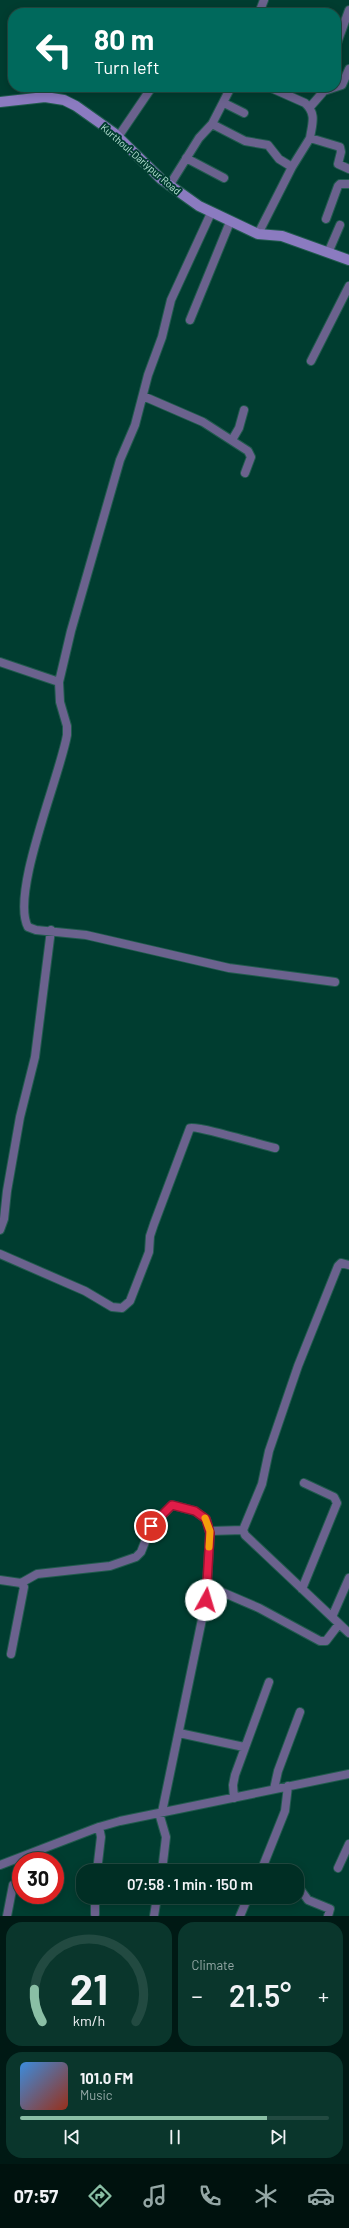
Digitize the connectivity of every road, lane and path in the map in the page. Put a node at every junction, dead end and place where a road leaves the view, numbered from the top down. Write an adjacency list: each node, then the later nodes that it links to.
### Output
1 (349, 10): 2 (street)
2 (341, 32)
3 (349, 69): 4 (street)
4 (341, 85)
5 (149, 92): 14 (street)
6 (229, 92): 10 (street)
7 (280, 92): 11 (street)
8 (322, 92): 11 (street)
9 (0, 102): 14 (street, Kurthoul-Dariypur Road)
10 (224, 102): 12 (street); 13 (street)
11 (310, 108): 15 (street)
12 (244, 113)
13 (212, 124): 16 (street); 17 (street)
14 (118, 136): 21 (street, Kurthoul-Dariypur Road)
15 (310, 138): 17 (street); 18 (street)
16 (186, 158): 19 (street); 21 (street)
17 (292, 166): 26 (street)
18 (349, 170)
19 (224, 178)
20 (349, 184): 23 (street)
21 (169, 186): 22 (street, Kurthoul-Dariypur Road)
22 (211, 213): 24 (street, Kurthoul-Dariypur Road); 32 (street)
23 (326, 219)
24 (230, 222): 26 (street, Kurthoul-Dariypur Road); 30 (street)
25 (340, 225): 27 (street)
26 (258, 234): 27 (street, Kurthoul-Dariypur Road)
27 (328, 253): 28 (street, Kurthoul-Dariypur Road)
28 (349, 260)
29 (349, 286): 31 (street)
30 (190, 320)
31 (311, 361)
32 (143, 396): 34 (street); 37 (street)
33 (244, 410): 34 (street)
34 (232, 440): 35 (street)
35 (245, 473)
36 (0, 662): 37 (street)
37 (59, 682): 38 (street)
38 (51, 930): 39 (street); 41 (street)
39 (335, 982)
40 (275, 1148): 43 (street)
41 (3, 1190): 42 (street)
42 (0, 1230)
43 (0, 1254)
44 (349, 1265): 46 (street)
45 (304, 1483): 52 (street)
46 (243, 1530): 47 (street); 52 (street)
47 (210, 1531): 50 (street); 51 (street)
48 (349, 1578): 53 (street)
49 (0, 1580): 50 (street)
50 (21, 1583): 56 (street)
51 (208, 1586): 54 (street); 59 (street)
52 (302, 1589): 53 (street)
53 (332, 1617): 54 (street)
54 (339, 1624): 55 (street)
55 (349, 1633)
56 (11, 1654)
57 (269, 1682): 60 (street)
58 (300, 1712): 63 (street)
59 (179, 1733): 60 (street); 65 (street)
60 (244, 1747): 64 (street)
61 (349, 1774): 62 (street)
62 (288, 1786): 63 (street); 70 (street)
63 (274, 1789): 64 (street)
64 (234, 1798): 65 (street)
65 (161, 1816): 66 (street); 69 (street)
66 (99, 1827): 68 (street); 71 (street)
67 (349, 1844): 72 (street)
68 (97, 1864)
69 (163, 1864)
70 (266, 1864)
71 (0, 1865)
72 (338, 1868)
73 (12, 1890): 80 (street)
74 (304, 1895): 78 (street)
75 (95, 1904): 79 (street)
76 (156, 1904): 81 (street)
77 (245, 1904): 82 (street)
78 (329, 1913): 83 (street)
79 (95, 1914)
80 (7, 1916)
81 (154, 1916)
82 (240, 1916)
83 (337, 1916)

